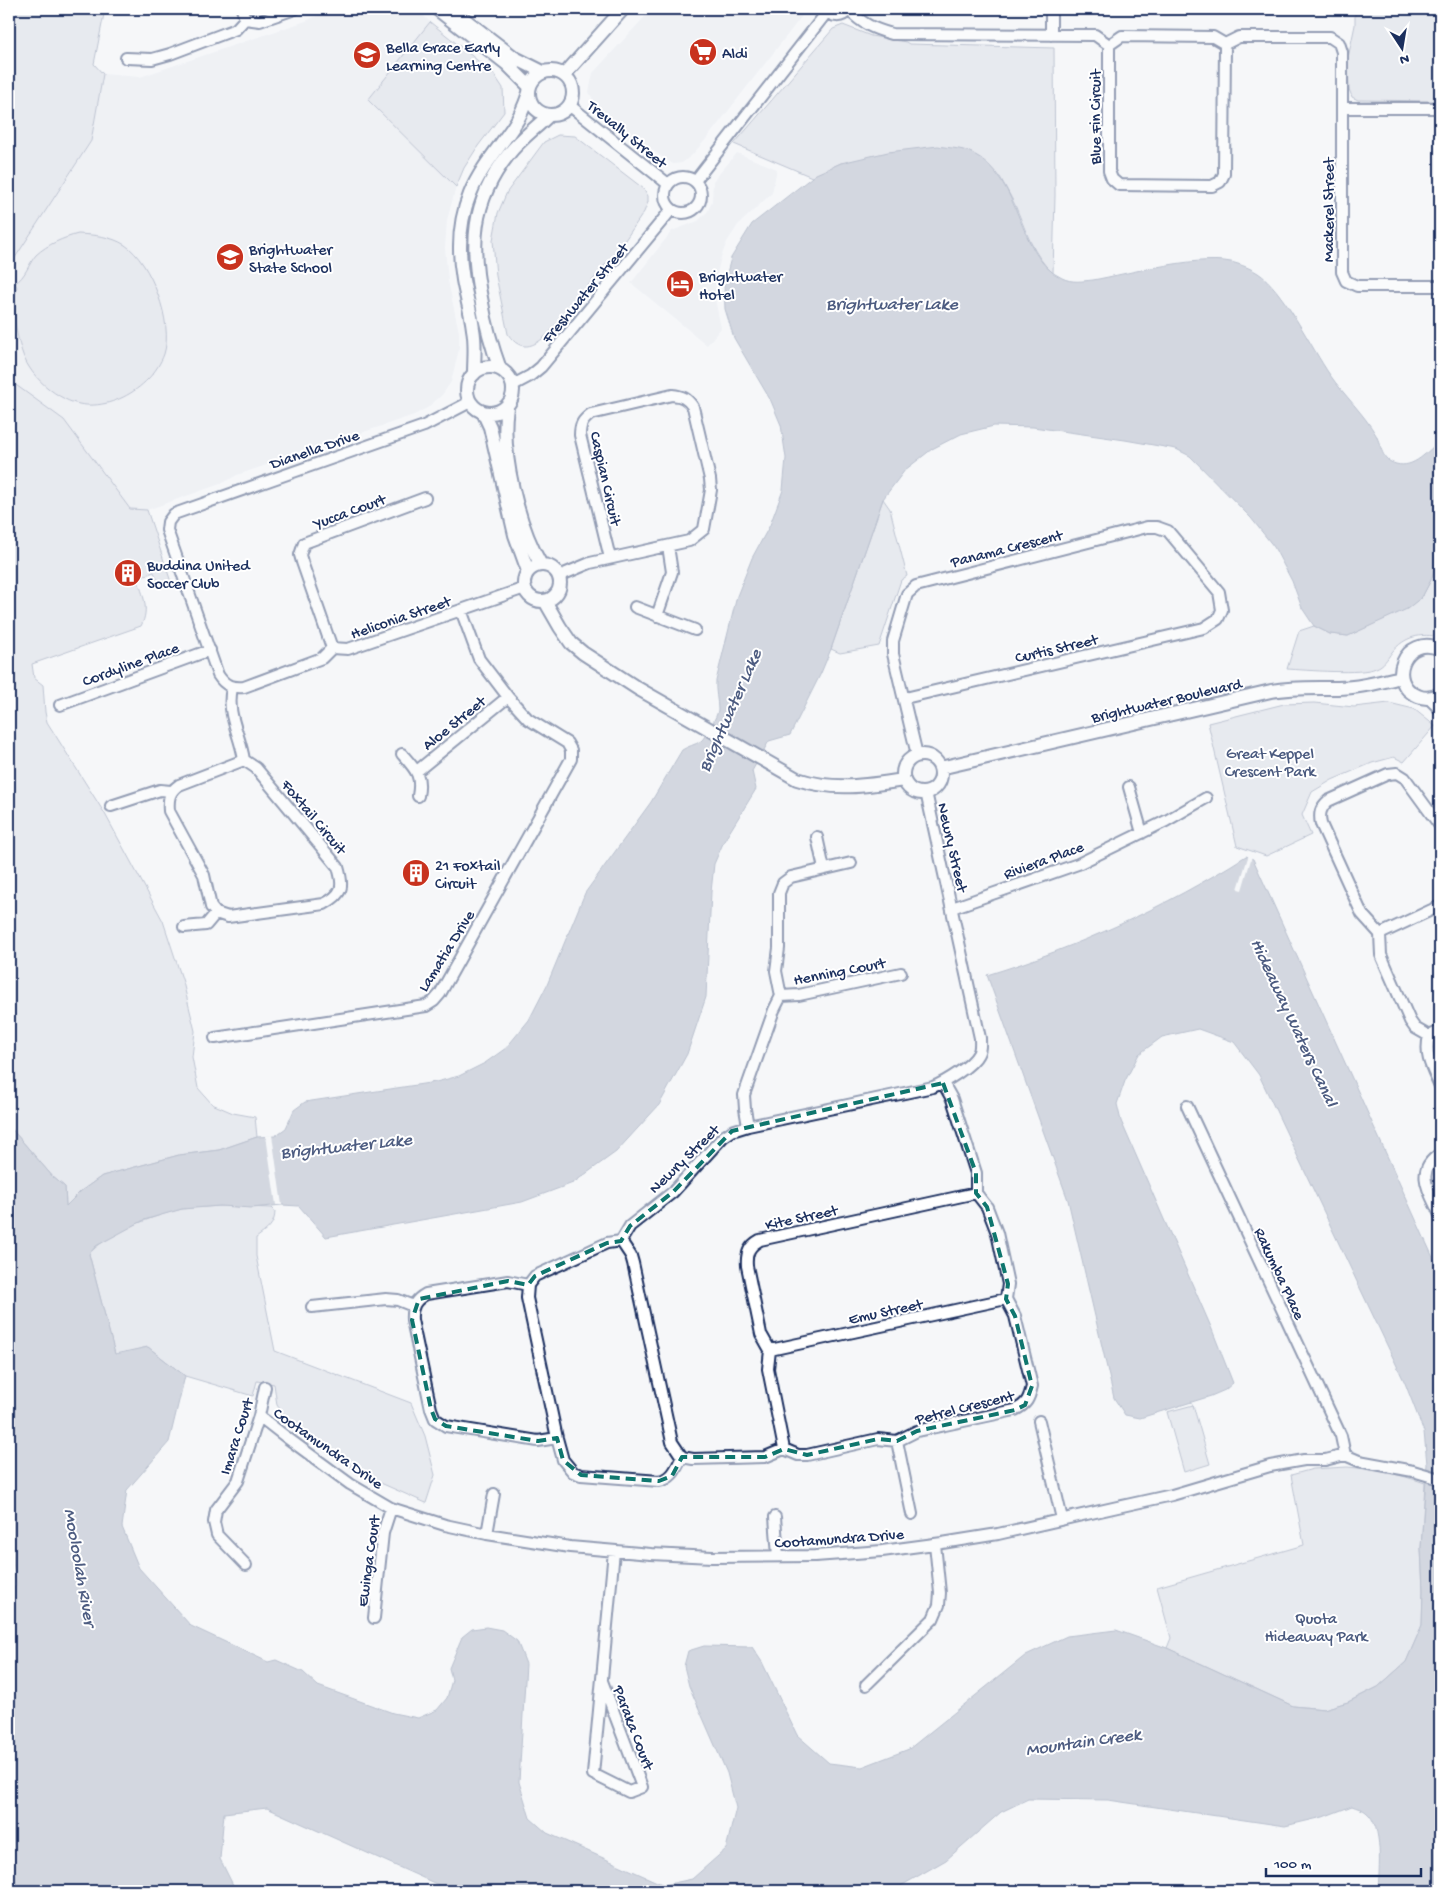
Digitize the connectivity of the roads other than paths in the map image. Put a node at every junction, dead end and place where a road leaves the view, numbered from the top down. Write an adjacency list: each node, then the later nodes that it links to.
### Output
1 (295, 9): 8 (street)
2 (437, 9): 15 (street)
3 (451, 9): 13 (street)
4 (623, 9): 14 (street)
5 (849, 9): 7 (street); 9 (street)
6 (1051, 9): 9 (street)
7 (826, 11): 20 (street)
8 (244, 14): 12 (street)
9 (1051, 35): 11 (street)
10 (1226, 44): 11 (street); 11 (street, Blue Fin Circuit); 17 (street, Mackerel Street)
11 (1109, 45)
12 (126, 58)
13 (543, 72): 14 (street); 15 (street)
14 (564, 75): 16 (street)
15 (530, 90): 19 (street); 25 (street)
16 (569, 105): 19 (street); 21 (street, Trevally Street)
17 (1342, 108): 18 (street); 23 (street, Mackerel Street)
18 (1440, 108)
19 (549, 115): 24 (street)
20 (695, 181): 21 (street); 22 (street)
21 (668, 184): 22 (street)
22 (671, 210): 26 (street, Freshwater Street)
23 (1440, 286)
24 (500, 369): 25 (street); 26 (street)
25 (474, 374): 27 (street)
26 (513, 385): 28 (street)
27 (470, 402): 29 (street); 45 (street, Dianella Drive)
28 (507, 407): 29 (street); 33 (street)
29 (483, 412): 34 (street)
30 (425, 498): 43 (street, Yucca Court)
31 (668, 546): 32 (street, Caspian Circuit); 32 (street, Caspian Circuit); 40 (street)
32 (610, 558): 35 (street, Caspian Circuit)
33 (541, 565): 34 (street); 35 (street)
34 (528, 571): 36 (street)
35 (559, 576): 37 (street)
36 (525, 588): 37 (street); 39 (street, Heliconia Street)
37 (545, 600): 58 (street)
38 (635, 608): 40 (street)
39 (461, 610): 43 (street, Heliconia Street); 49 (street, Lamatia Drive)
40 (658, 616): 42 (street)
41 (1214, 623): 50 (street, Curtis Street); 50 (street, Panama Crescent)
42 (695, 630)
43 (332, 648): 47 (street, Heliconia Street)
44 (1440, 649): 46 (street)
45 (210, 650): 47 (street); 51 (street, Cordyline Place)
46 (1402, 677): 48 (street); 56 (street, Brightwater Boulevard)
47 (232, 688): 55 (street)
48 (1435, 696): 52 (street)
49 (508, 697): 57 (street, Aloe Street); 79 (street, Lamatia Drive)
50 (905, 698): 54 (street, Panama Crescent)
51 (60, 704)
52 (1440, 708)
53 (402, 754): 57 (street)
54 (917, 755): 56 (street); 58 (street)
55 (244, 760): 60 (street); 72 (street, Foxtail Circuit)
56 (940, 768): 61 (street)
57 (417, 771): 62 (street)
58 (904, 780): 61 (street)
59 (1129, 787): 66 (street)
60 (171, 791): 64 (street); 72 (street)
61 (926, 792): 71 (street, Newry Street)
62 (418, 796)
63 (1206, 798): 66 (street, Riviera Place)
64 (111, 806)
65 (1440, 826): 74 (street)
66 (1142, 833): 71 (street, Riviera Place)
67 (817, 837): 69 (street)
68 (851, 862): 69 (street)
69 (824, 869): 76 (street)
70 (1440, 906): 74 (street)
71 (952, 908): 80 (street, Newry Street)
72 (216, 913): 73 (street)
73 (184, 927)
74 (1380, 934): 78 (street)
75 (901, 973): 76 (street, Henning Court)
76 (782, 996): 83 (street)
77 (1440, 1031): 78 (street)
78 (1428, 1036): 81 (street)
79 (216, 1038)
80 (943, 1083): 83 (street, Newry Street); 85 (street, Petrel Crescent)
81 (1440, 1086)
82 (1187, 1106): 99 (street, Rakumba Place)
83 (748, 1126): 87 (street, Newry Street)
84 (1440, 1154): 86 (street)
85 (976, 1193): 89 (street, Petrel Crescent); 92 (street, Kite Street)
86 (1440, 1215)
87 (621, 1241): 88 (street); 100 (street)
88 (528, 1285): 90 (street); 96 (street)
89 (1006, 1299): 92 (street, Emu Street); 97 (street, Petrel Crescent)
90 (413, 1306): 91 (street); 96 (street)
91 (312, 1308)
92 (770, 1350): 98 (street, Kite Street)
93 (265, 1387): 94 (street, Imara Court)
94 (259, 1416): 103 (street, Cootamundra Drive); 111 (street, Imara Court)
95 (1039, 1421): 106 (street)
96 (557, 1438): 100 (street)
97 (897, 1441): 98 (street, Petrel Crescent); 104 (street)
98 (784, 1449): 100 (street)
99 (1345, 1454): 101 (street); 106 (street, Cootamundra Drive)
100 (682, 1458)
101 (1440, 1479)
102 (494, 1494): 107 (street)
103 (391, 1508): 107 (street, Cootamundra Drive); 112 (street, Ewinga Court)
104 (912, 1514)
105 (776, 1517): 110 (street)
106 (1062, 1519): 108 (street, Cootamundra Drive)
107 (487, 1534): 109 (street, Cootamundra Drive)
108 (935, 1544): 110 (street, Cootamundra Drive); 114 (street)
109 (614, 1551): 110 (street, Cootamundra Drive); 113 (street, Paraka Court)
110 (778, 1556)
111 (246, 1565)
112 (374, 1618)
113 (602, 1681): 113 (street, Paraka Court)
114 (866, 1685)

